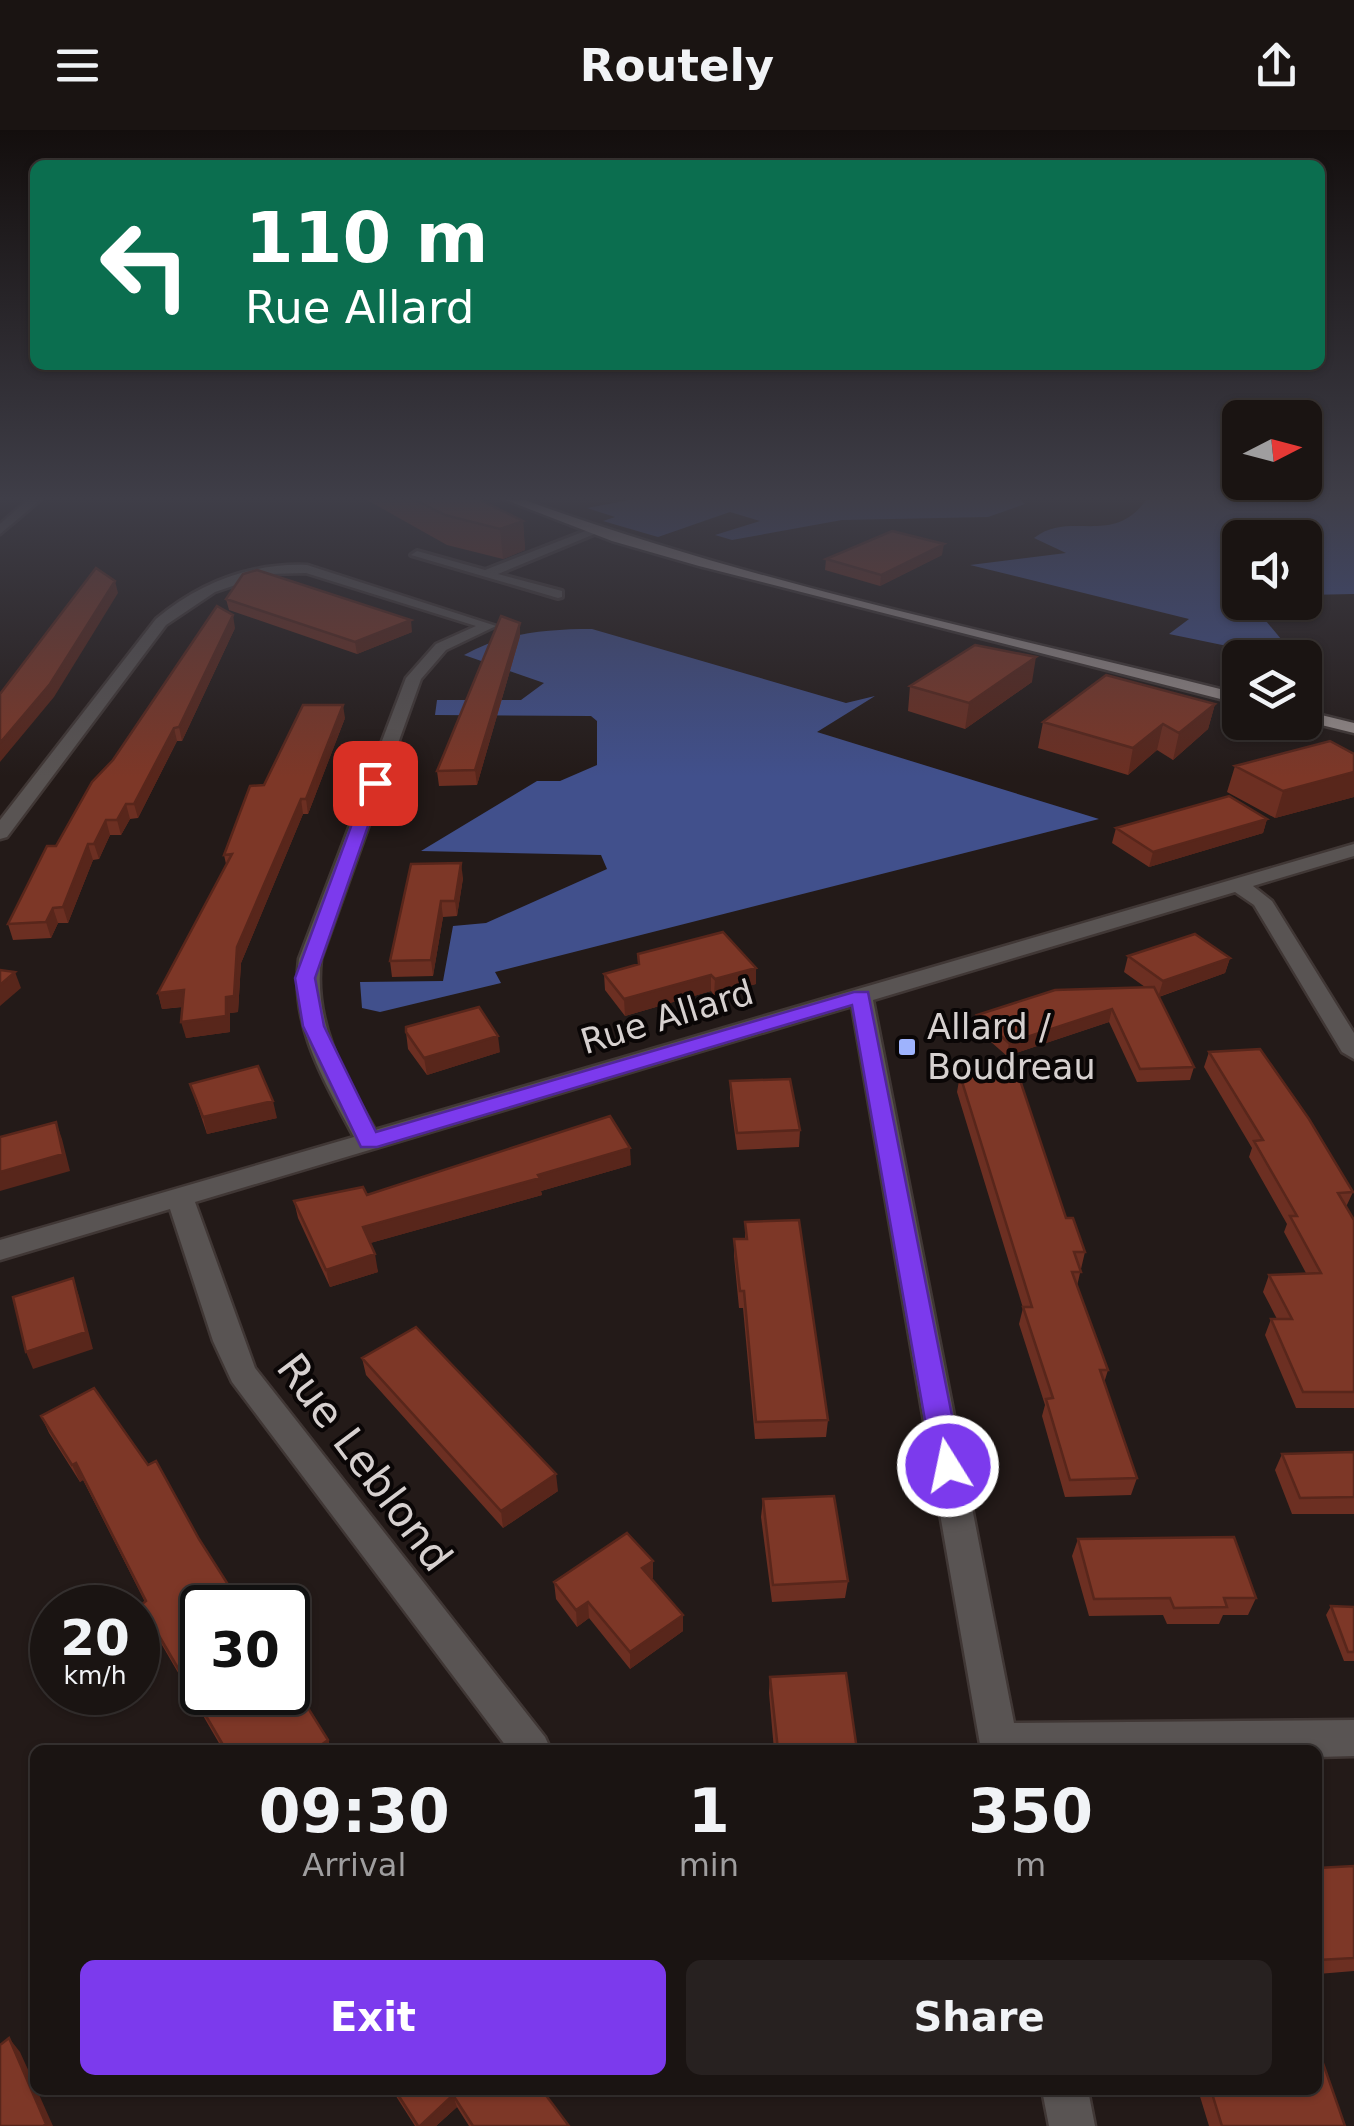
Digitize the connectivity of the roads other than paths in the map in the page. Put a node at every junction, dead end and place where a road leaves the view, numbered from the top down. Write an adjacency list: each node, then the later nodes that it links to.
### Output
1 (208, 590): 9 (street)
2 (376, 590): 14 (street)
3 (544, 590): 5 (lane)
4 (808, 590): 6 (main road)
5 (558, 594)
6 (1222, 694)
7 (1322, 720): 8 (main road)
8 (1354, 728)
9 (0, 833)
10 (1354, 850): 11 (street, Rue Allard)
11 (1238, 884): 12 (street, Rue Allard); 13 (street)
12 (861, 996): 14 (street, Rue Allard); 19 (street)
13 (1354, 1052)
14 (369, 1142): 15 (street, Rue Allard)
15 (180, 1198): 16 (street, Rue Allard); 18 (street, Rue Leblond)
16 (0, 1250)
17 (1354, 1738): 19 (street)
18 (528, 1745)
19 (999, 1745)
20 (1066, 2095): 21 (street)
21 (1072, 2126)

